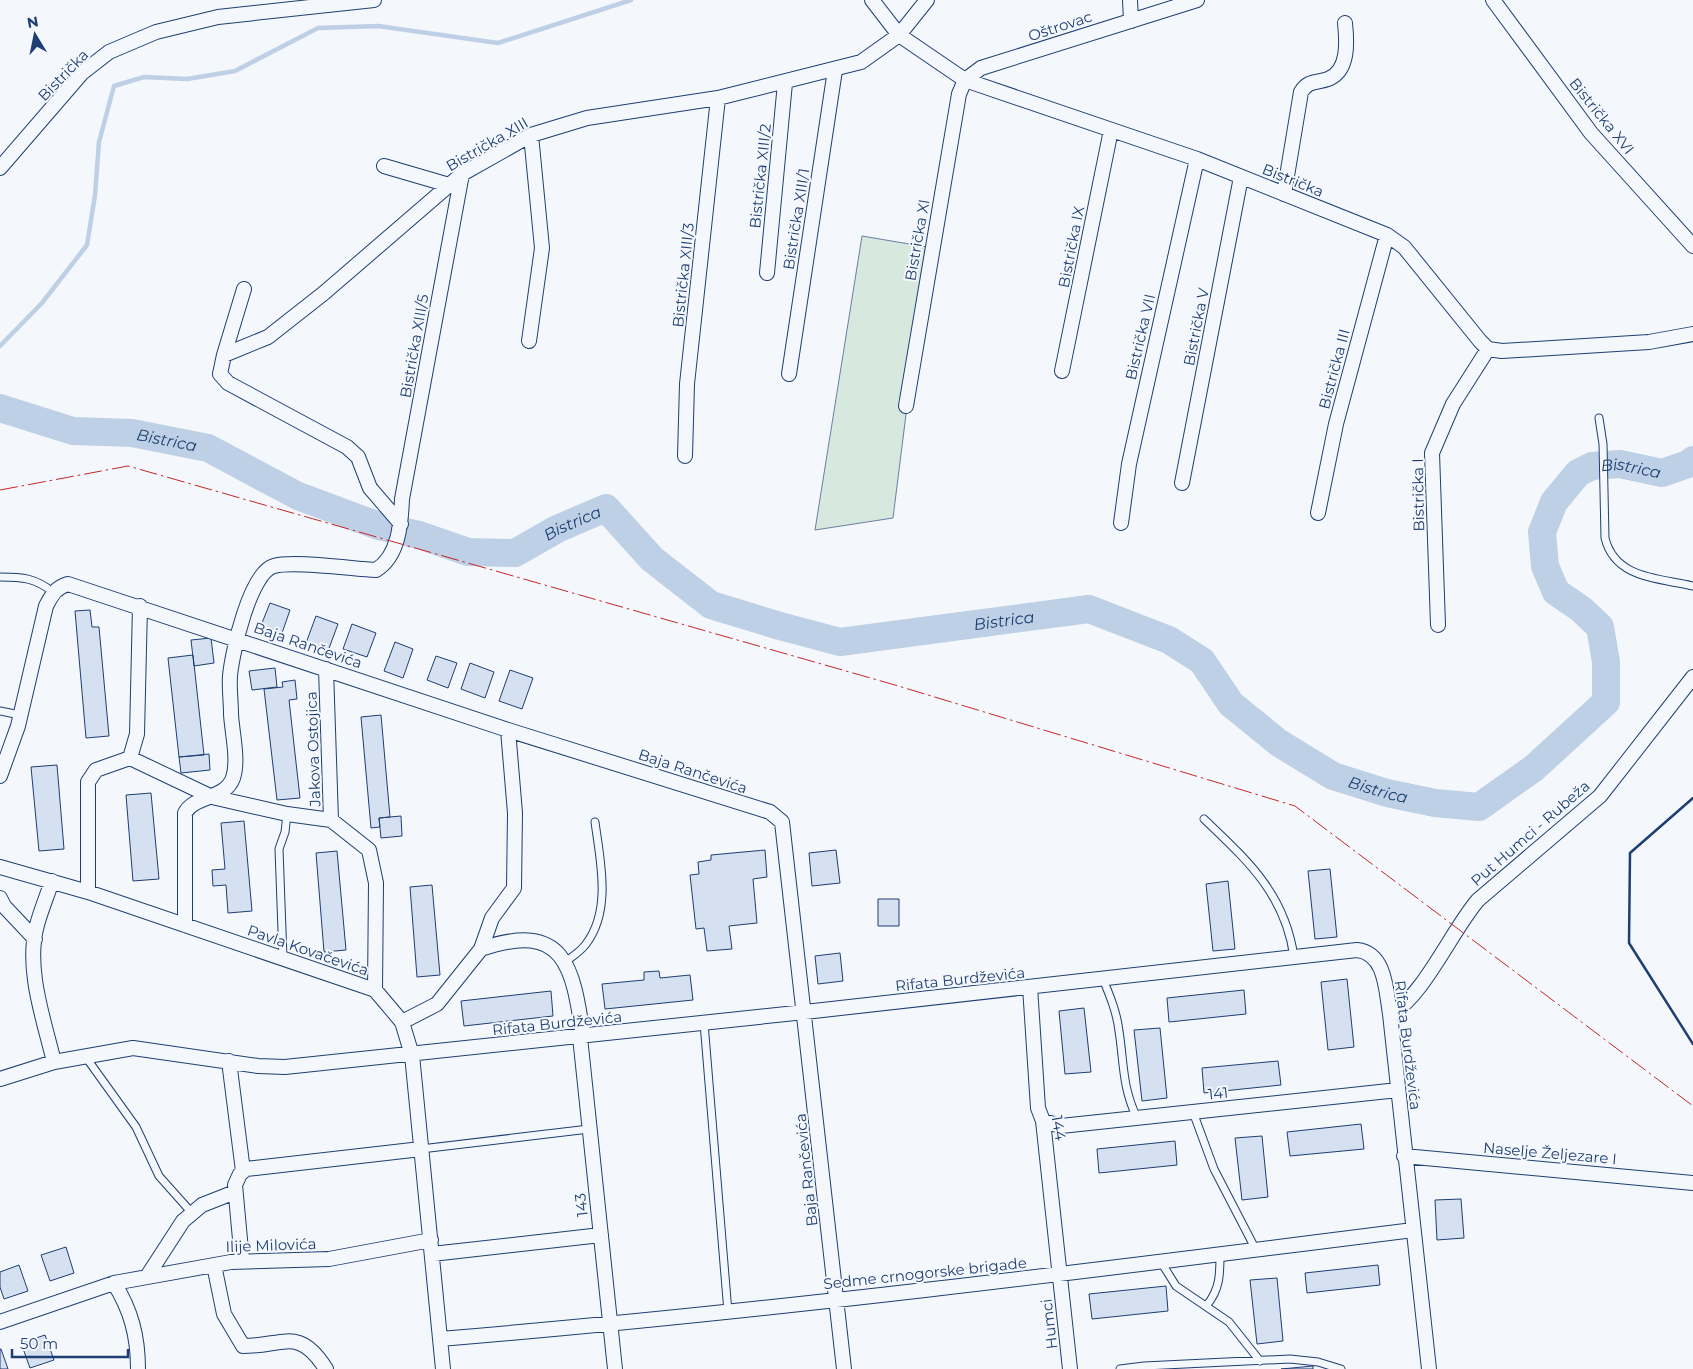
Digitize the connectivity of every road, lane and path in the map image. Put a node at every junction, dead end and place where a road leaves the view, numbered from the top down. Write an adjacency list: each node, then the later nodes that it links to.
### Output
1 (374, 0): 18 (street, Bistrička)
2 (872, 0): 9 (street, Bistrička)
3 (927, 0): 9 (street, Bistrička XIII)
4 (1130, 0): 7 (street)
5 (1197, 0): 7 (street, Oštrovac)
6 (1493, 0): 24 (street, Bistrička XVI)
7 (1131, 21): 11 (street, Oštrovac)
8 (1345, 23): 22 (street)
9 (899, 35): 10 (street, Bistrička XIII); 11 (street, Bistrička)
10 (835, 70): 12 (street, Bistrička XIII); 32 (street, Bistrička XIII/1)
11 (965, 80): 14 (street, Bistrička); 33 (street, Bistrička XI)
12 (785, 83): 13 (street, Bistrička XIII); 25 (street, Bistrička XIII/2)
13 (718, 98): 15 (street, Bistrička XIII); 35 (street, Bistrička XIII/3)
14 (1111, 130): 16 (street, Bistrička); 31 (street, Bistrička IX)
15 (531, 135): 19 (street, Bistrička XIII); 28 (street)
16 (1197, 159): 20 (street, Bistrička); 38 (street, Bistrička VII)
17 (384, 166): 21 (street)
18 (0, 168)
19 (462, 174): 21 (street, Bistrička XIII); 39 (street, Bistrička XIII/5)
20 (1241, 177): 22 (street, Bistrička); 36 (street, Bistrička V)
21 (449, 185): 30 (street, Bistrička XIII)
22 (1284, 194): 23 (street, Bistrička)
23 (1387, 235): 29 (street, Bistrička); 37 (street, Bistrička III)
24 (1693, 246)
25 (767, 273)
26 (244, 289): 30 (street)
27 (1693, 334): 29 (street)
28 (529, 341)
29 (1488, 349): 44 (street, Bistrička I)
30 (224, 355): 39 (street)
31 (1062, 371)
32 (789, 374)
33 (906, 406)
34 (1599, 418): 41 (lane)
35 (685, 456)
36 (1182, 483)
37 (1318, 513)
38 (1121, 523)
39 (401, 524): 45 (street, Bistrička XIII/5)
40 (0, 578): 42 (lane)
41 (1693, 586)
42 (53, 592): 43 (street, Baja Rančevića); 49 (street)
43 (140, 606): 45 (street, Baja Rančevića); 51 (street)
44 (1438, 625)
45 (236, 638): 46 (street, Baja Rančevića); 53 (street)
46 (326, 669): 50 (street, Baja Rančevića); 56 (street, Jakova Ostojica)
47 (1693, 677): 72 (street, Put Humci - Rubeža)
48 (0, 711): 49 (lane)
49 (20, 715): 52 (street)
50 (508, 730): 64 (street); 71 (street, Baja Rančevića)
51 (130, 758): 53 (street); 60 (street)
52 (0, 776)
53 (212, 797): 54 (street); 62 (street)
54 (287, 814): 56 (street); 65 (lane)
55 (1204, 818): 66 (lane)
56 (331, 820): 70 (street, Jakova Ostojica)
57 (594, 822): 67 (lane)
58 (0, 867): 59 (street, Pavla Kovačevića)
59 (52, 881): 60 (street, Pavla Kovačevića); 63 (street)
60 (88, 892): 62 (street, Pavla Kovačevića)
61 (0, 898): 63 (street)
62 (185, 925): 65 (street, Pavla Kovačevića)
63 (35, 939): 79 (street)
64 (481, 949): 67 (street); 73 (street)
65 (283, 958): 70 (street, Pavla Kovačevića)
66 (1294, 958): 68 (street, Rifata Burdževića); 72 (street, Rifata Burdževića)
67 (565, 962): 75 (street, 143)
68 (1103, 979): 69 (street, Rifata Burdževića); 83 (lane)
69 (1030, 987): 71 (street, Rifata Burdževića); 84 (street, 144)
70 (375, 990): 73 (street, Pavla Kovačevića)
71 (805, 1012): 74 (street, Rifata Burdževića); 103 (street, Baja Rančevića)
72 (1390, 1014): 81 (street, Rifata Burdževića)
73 (402, 1022): 76 (street, Pavla Kovačevića)
74 (704, 1023): 75 (street, Rifata Burdževića); 105 (lane)
75 (581, 1037): 76 (street, Rifata Burdževića); 85 (street, 143)
76 (412, 1055): 78 (street, Rifata Burdževića); 86 (street, Pavla Kovačevića)
77 (84, 1056): 78 (street, Rifata Burdževića); 79 (street, Rifata Burdževića); 91 (lane)
78 (229, 1061): 88 (street)
79 (54, 1062): 80 (street, Rifata Burdževića)
80 (0, 1079)
81 (1398, 1090): 82 (street, 141); 87 (street, Rifata Burdževića)
82 (1193, 1112): 83 (street, 141); 95 (lane)
83 (1137, 1118): 84 (street, 141)
84 (1043, 1121): 101 (street, 144)
85 (590, 1129): 86 (lane); 93 (street, 143)
86 (421, 1149): 88 (street); 94 (street, Pavla Kovačevića)
87 (1404, 1156): 89 (street, Naselje Željezare I); 92 (street, Rifata Burdževića)
88 (243, 1171): 90 (street)
89 (1693, 1183)
90 (235, 1192): 91 (street); 97 (street)
91 (192, 1213): 100 (street)
92 (1413, 1230): 95 (street, Sedme crnogorske brigade); 118 (street, Rifata Burdževića)
93 (601, 1235): 94 (street, Ilije Milovića); 107 (street, 143)
94 (431, 1247): 97 (street, Ilije Milovića); 108 (street, Pavla Kovačevića)
95 (1256, 1250): 96 (street, Sedme crnogorske brigade)
96 (1220, 1254): 98 (street, Sedme crnogorske brigade); 104 (lane)
97 (242, 1262): 99 (street, Ilije Milovića)
98 (1161, 1262): 101 (street, Sedme crnogorske brigade); 104 (lane)
99 (214, 1265): 100 (street, Ilije Milovića); 111 (street)
100 (148, 1275): 102 (street, Ilije Milovića)
101 (1060, 1275): 103 (street, Sedme crnogorske brigade); 115 (street, Humci)
102 (114, 1282): 106 (street, Ilije Milovića); 110 (street)
103 (837, 1299): 105 (street, Sedme crnogorske brigade); 114 (street, Baja Rančevića)
104 (1207, 1305): 109 (lane)
105 (728, 1312): 107 (street, Sedme crnogorske brigade)
106 (0, 1322)
107 (610, 1325): 108 (street, Sedme crnogorske brigade); 113 (street, 143)
108 (440, 1339): 112 (street, Pavla Kovačevića)
109 (1260, 1361): 116 (lane); 117 (lane)
110 (138, 1369)
111 (326, 1369)
112 (444, 1369)
113 (615, 1369)
114 (844, 1369)
115 (1070, 1369)
116 (1120, 1369)
117 (1341, 1369)
118 (1429, 1369)

